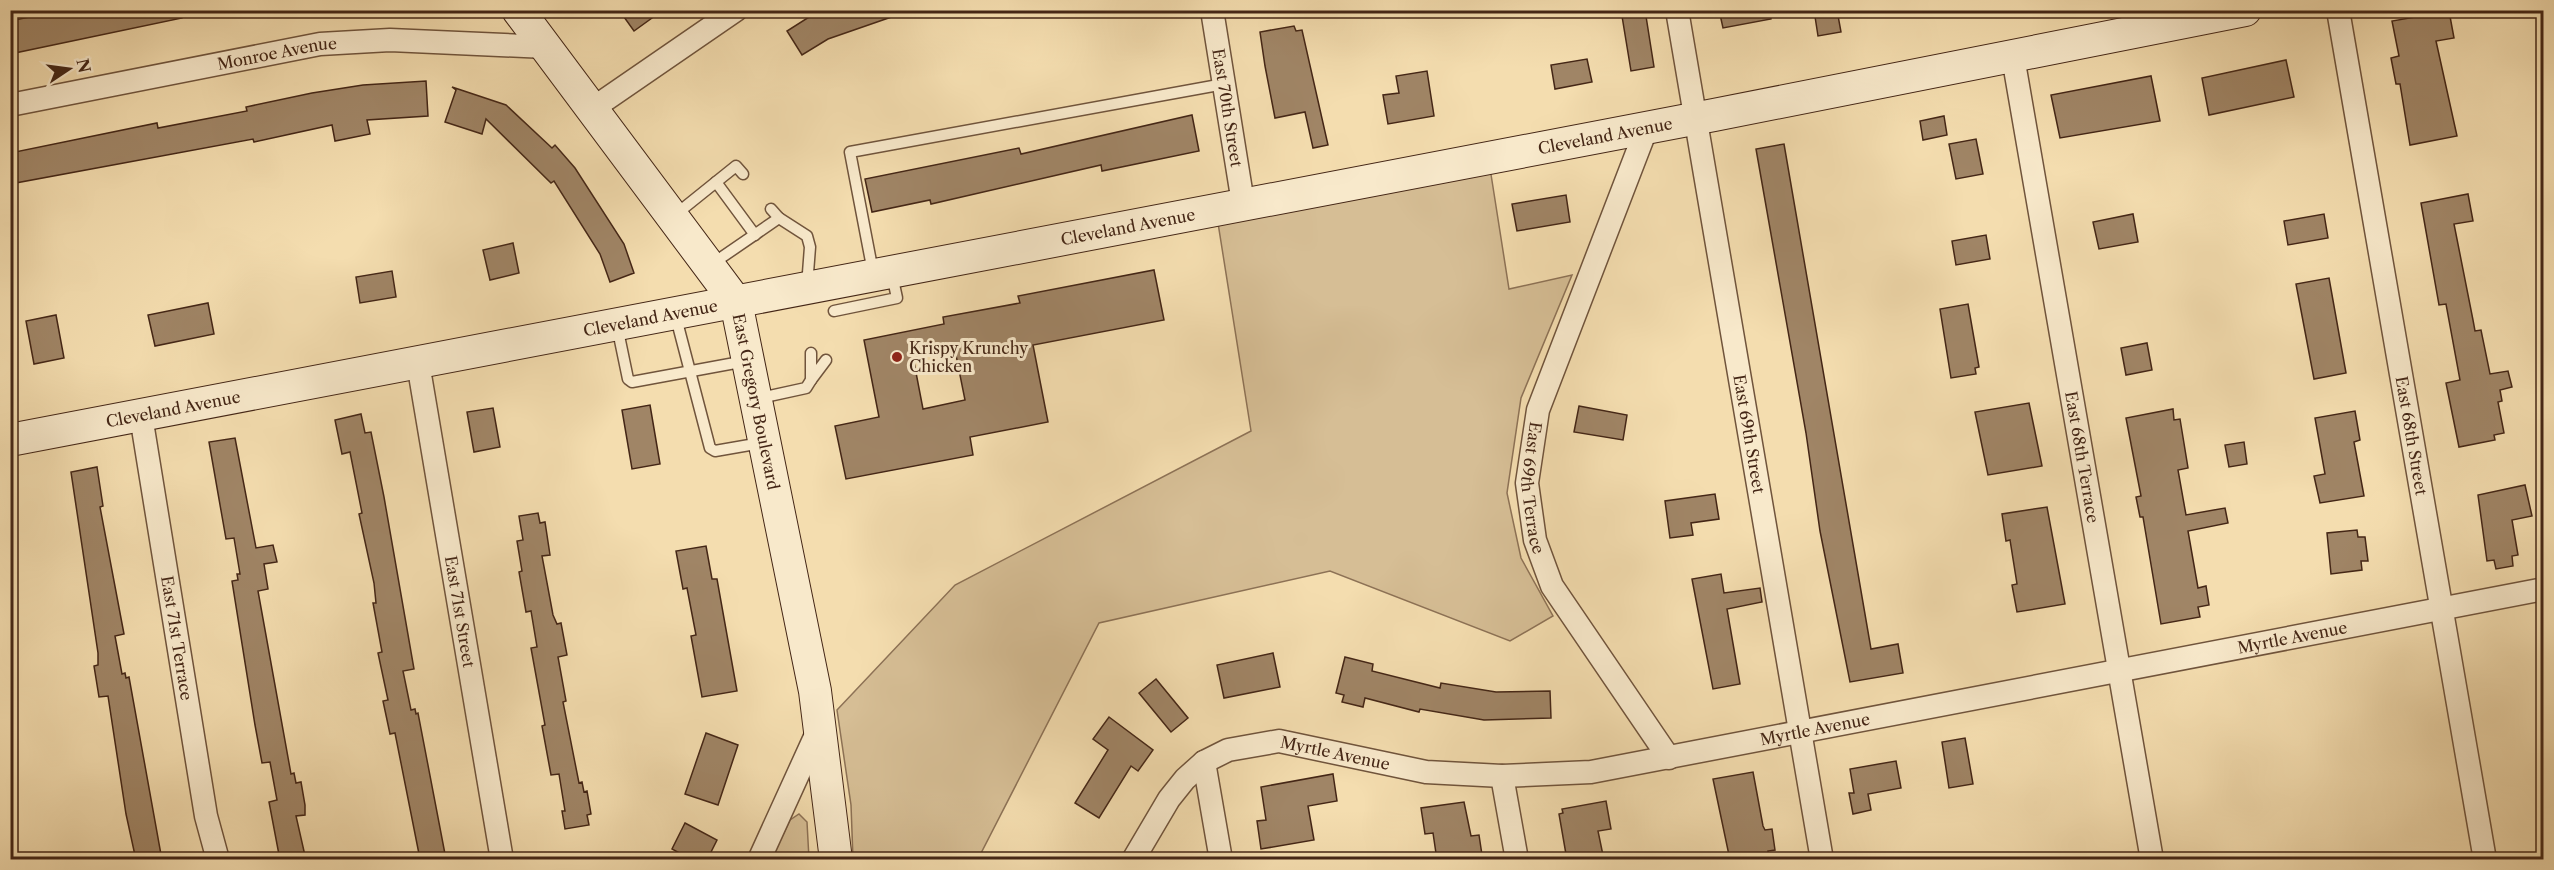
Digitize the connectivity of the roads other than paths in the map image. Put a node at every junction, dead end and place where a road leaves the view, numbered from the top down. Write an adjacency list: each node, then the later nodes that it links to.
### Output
1 (518, 10): 7 (main road, East Gregory Boulevard)
2 (736, 10): 11 (street)
3 (1212, 10): 9 (street, East 70th Street)
4 (1677, 10): 12 (street, East 69th Street)
5 (2245, 10): 8 (main road, Cleveland Avenue)
6 (2338, 10): 39 (street, East 68th Street)
7 (546, 47): 10 (street, Monroe Avenue); 11 (main road, East Gregory Boulevard)
8 (2013, 57): 12 (main road, Cleveland Avenue); 40 (street, East 68th Terrace)
9 (1224, 84): 16 (street, East 70th Street); 22 (lane)
10 (10, 105)
11 (592, 109): 18 (main road, East Gregory Boulevard)
12 (1694, 119): 13 (main road, Cleveland Avenue); 42 (street, East 69th Street)
13 (1647, 127): 16 (main road, Cleveland Avenue); 43 (street, East 69th Terrace)
14 (743, 174): 15 (lane)
15 (716, 182): 18 (lane); 20 (lane)
16 (1243, 204): 22 (main road, Cleveland Avenue)
17 (771, 209): 19 (lane)
18 (672, 217): 21 (main road, East Gregory Boulevard)
19 (779, 219): 20 (lane); 23 (lane)
20 (755, 235): 21 (lane)
21 (709, 266): 24 (main road, East Gregory Boulevard)
22 (883, 274): 23 (main road, Cleveland Avenue); 25 (lane)
23 (807, 286): 24 (main road, Cleveland Avenue)
24 (736, 303): 26 (main road, Cleveland Avenue); 30 (main road, East Gregory Boulevard)
25 (834, 311)
26 (675, 314): 27 (main road, Cleveland Avenue); 32 (lane)
27 (616, 325): 31 (main road, Cleveland Avenue); 32 (lane)
28 (811, 353): 33 (lane)
29 (826, 360): 33 (lane)
30 (748, 361): 32 (lane); 34 (main road, East Gregory Boulevard)
31 (418, 363): 35 (main road, Cleveland Avenue); 47 (street, East 71st Street)
32 (690, 372): 37 (lane)
33 (811, 380): 34 (lane)
34 (756, 399): 37 (main road, East Gregory Boulevard)
35 (141, 416): 36 (main road, Cleveland Avenue); 46 (street, East 71st Terrace)
36 (10, 440)
37 (766, 442): 41 (main road, East Gregory Boulevard)
38 (2544, 589): 39 (street, Myrtle Avenue)
39 (2441, 608): 40 (street, Myrtle Avenue); 55 (street, East 68th Street)
40 (2119, 668): 42 (street, Myrtle Avenue); 54 (street, East 68th Terrace)
41 (820, 725): 48 (street); 49 (main road, East Gregory Boulevard)
42 (1799, 730): 43 (street, Myrtle Avenue); 53 (street, East 69th Street)
43 (1669, 758): 45 (street, Myrtle Avenue)
44 (1204, 762): 45 (street, Myrtle Avenue); 50 (street, Myrtle Avenue); 51 (street)
45 (1502, 776): 52 (street)
46 (218, 860)
47 (502, 860)
48 (759, 860)
49 (836, 860)
50 (1134, 860)
51 (1221, 860)
52 (1517, 860)
53 (1822, 860)
54 (2152, 860)
55 (2485, 860)

